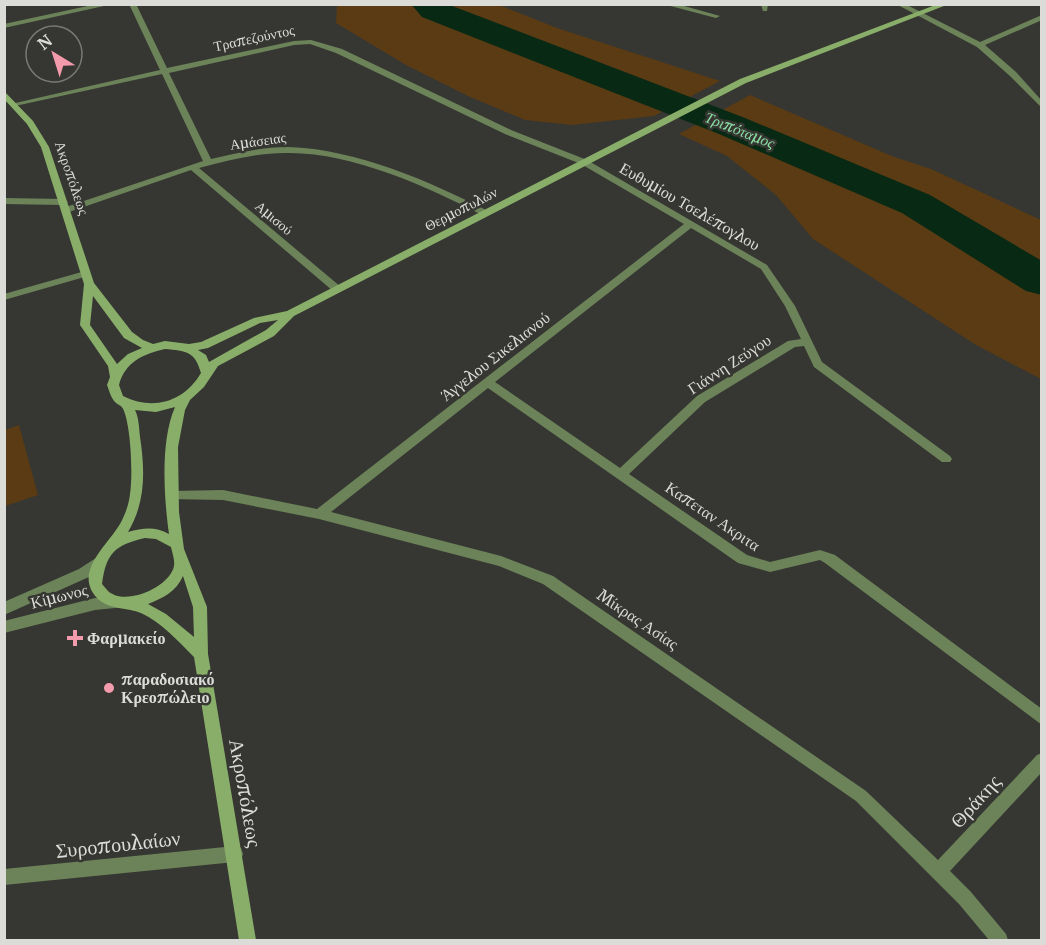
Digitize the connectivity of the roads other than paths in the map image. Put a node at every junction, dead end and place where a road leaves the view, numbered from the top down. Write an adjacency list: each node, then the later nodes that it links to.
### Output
1 (110, 4): 9 (street)
2 (132, 4): 11 (street)
3 (899, 4): 6 (street)
4 (946, 4): 6 (street)
5 (668, 6): 7 (street)
6 (922, 15): 10 (street); 16 (street, Θερμοπυλών)
7 (716, 16)
8 (1041, 17): 10 (street)
9 (4, 26)
10 (980, 45): 14 (street)
11 (165, 71): 13 (street, Τραπεζούντος); 15 (street); 16 (street, Τραπεζούντος)
12 (4, 93): 13 (street, Ακροπόλεως)
13 (15, 104): 19 (street, Ακροπόλεως)
14 (1041, 106)
15 (208, 162): 17 (street, Αμάσειας); 20 (street, Αμάσειας)
16 (584, 162): 20 (street, Θερμοπυλών); 21 (street, Ευθυμίου Τσελέπογλου)
17 (193, 167): 19 (street, Αμάσειας); 23 (street, Αμισού)
18 (4, 201): 19 (street, Αμάσειας)
19 (64, 206): 22 (street, Ακροπόλεως)
20 (485, 213): 23 (street, Θερμοπυλών)
21 (690, 224): 26 (street, Ευθυμίου Τσελέπογλου); 31 (street, Άγγελου Σικελιανού)
22 (87, 279): 24 (street); 27 (street, Ακροπόλεως); 30 (street, Ακροπόλεως)
23 (338, 290): 25 (street, Θερμοπυλών)
24 (4, 297)
25 (290, 314): 28 (street, Θερμοπυλών); 29 (street, Θερμοπυλών)
26 (807, 342): 34 (street, Ευθυμίου Τσελέπογλου); 35 (street, Γιάννη Ζεύγου)
27 (152, 348): 28 (street); 30 (street)
28 (189, 348): 29 (street)
29 (206, 373): 32 (street)
30 (115, 376): 33 (street)
31 (488, 383): 35 (street, Καπεταν Ακριτα); 37 (street, Άγγελου Σικελιανού)
32 (186, 398): 33 (street); 36 (street, Ακροπόλεως)
33 (126, 404): 39 (street)
34 (946, 459)
35 (622, 474): 44 (street, Καπεταν Ακριτα)
36 (172, 496): 37 (street, Μίκρας Ασίας); 38 (street, Ακροπόλεως)
37 (319, 514): 47 (street, Μίκρας Ασίας)
38 (179, 549): 39 (street); 40 (street, Ακροπόλεως); 43 (street, Ακροπόλεως)
39 (103, 556): 40 (street); 41 (street, Κίμωνος)
40 (125, 603): 42 (street, Κίμωνος); 43 (street)
41 (4, 609)
42 (4, 627)
43 (201, 654): 46 (street, Ακροπόλεως)
44 (1041, 718)
45 (1041, 760): 47 (street, Θράκης)
46 (235, 854): 48 (street, Συροπουλαίων); 49 (street, Ακροπόλεως)
47 (939, 871): 50 (street, Μίκρας Ασίας)
48 (4, 877)
49 (247, 940)
50 (1000, 940)

